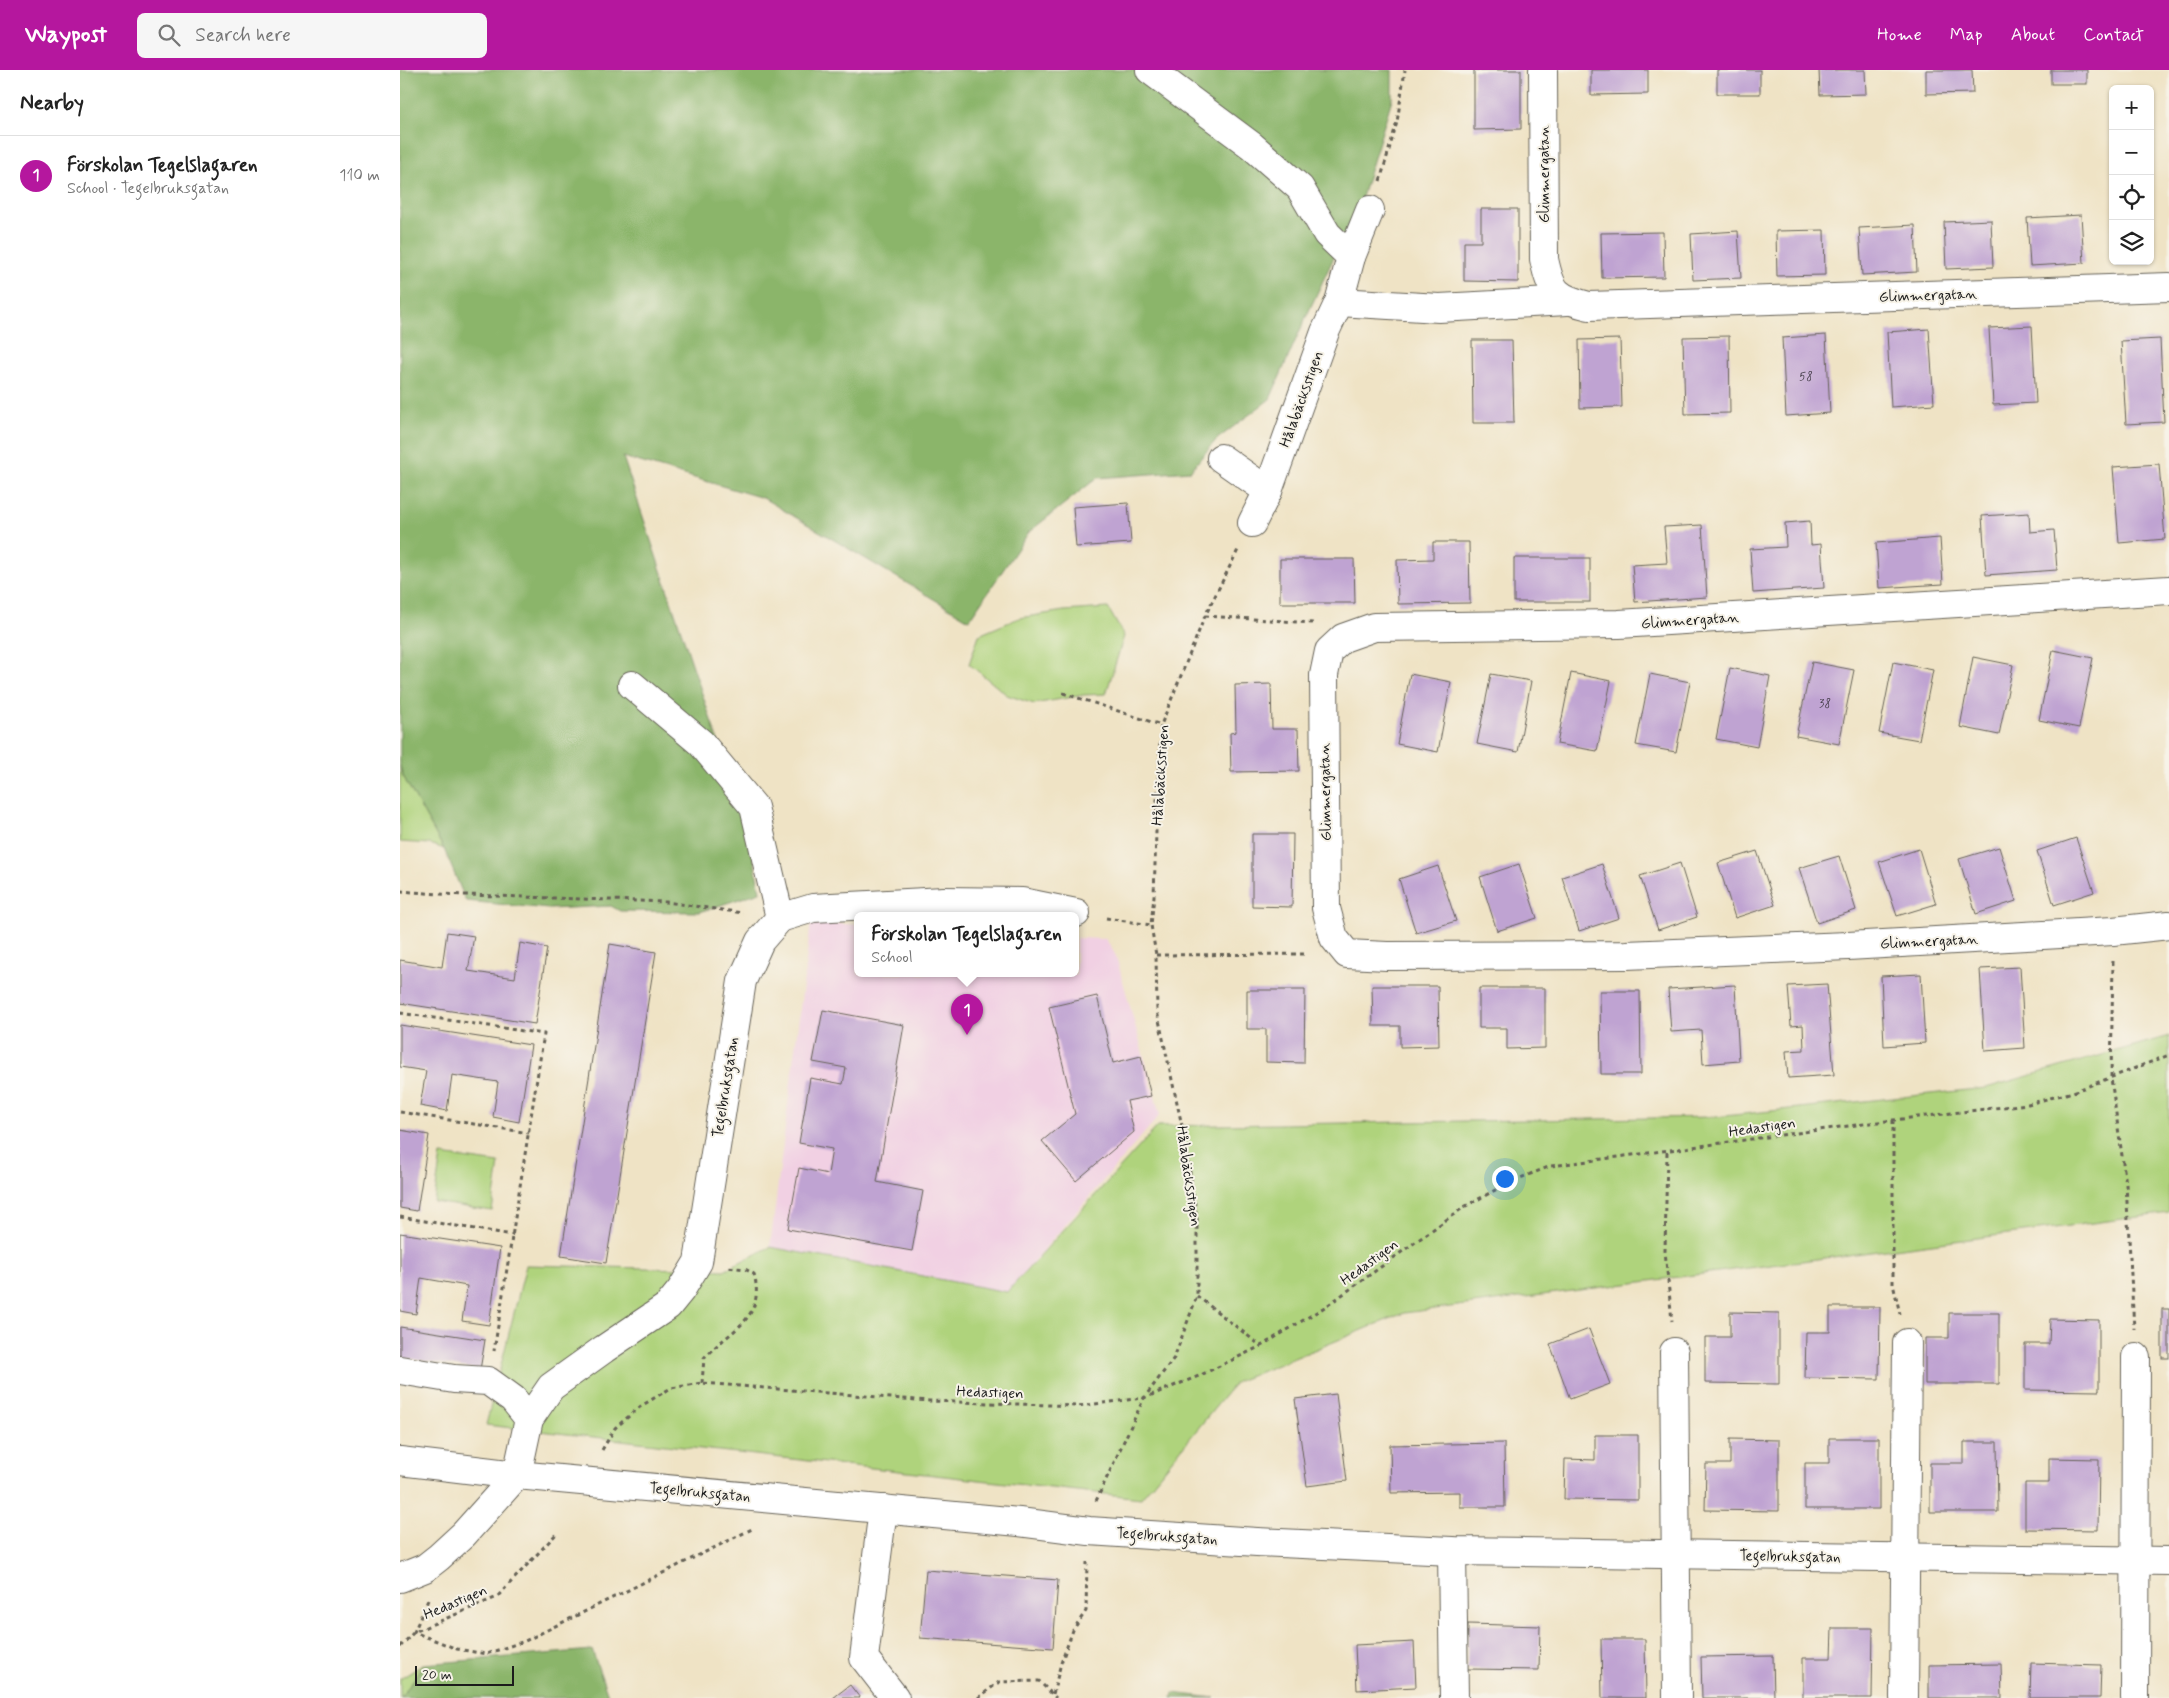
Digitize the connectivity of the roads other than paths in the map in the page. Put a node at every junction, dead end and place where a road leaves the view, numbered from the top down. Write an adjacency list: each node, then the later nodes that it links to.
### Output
1 (1150, 70): 4 (street)
2 (1543, 70): 6 (street, Glimmergatan)
3 (1370, 210): 4 (street, Hålabäcksstigen)
4 (1351, 257): 7 (street, Hålabäcksstigen)
5 (2169, 287): 6 (street, Glimmergatan)
6 (1567, 301): 7 (street, Glimmergatan)
7 (1339, 302): 9 (street, Hålabäcksstigen)
8 (1221, 458): 9 (street)
9 (1268, 492): 10 (street, Hålabäcksstigen)
10 (1252, 523)
11 (2169, 590): 15 (street, Glimmergatan)
12 (632, 685): 14 (street)
13 (1071, 912): 14 (street)
14 (780, 918): 20 (street, Tegelbruksgatan)
15 (2169, 925)
16 (1907, 1343): 26 (street)
17 (1674, 1352): 25 (street)
18 (2136, 1357): 27 (street)
19 (400, 1370): 20 (street)
20 (529, 1419): 22 (street, Tegelbruksgatan)
21 (400, 1461): 22 (street, Tegelbruksgatan)
22 (517, 1475): 23 (street, Tegelbruksgatan); 29 (street, Tegelbruksgatan)
23 (883, 1509): 24 (street, Tegelbruksgatan); 30 (street)
24 (1452, 1551): 25 (street, Tegelbruksgatan); 31 (street)
25 (1674, 1554): 26 (street, Tegelbruksgatan); 32 (street)
26 (1906, 1557): 27 (street, Tegelbruksgatan); 33 (street)
27 (2135, 1561): 28 (street, Tegelbruksgatan); 34 (street)
28 (2169, 1561)
29 (400, 1578)
30 (895, 1698)
31 (1454, 1698)
32 (1677, 1698)
33 (1904, 1698)
34 (2135, 1698)

